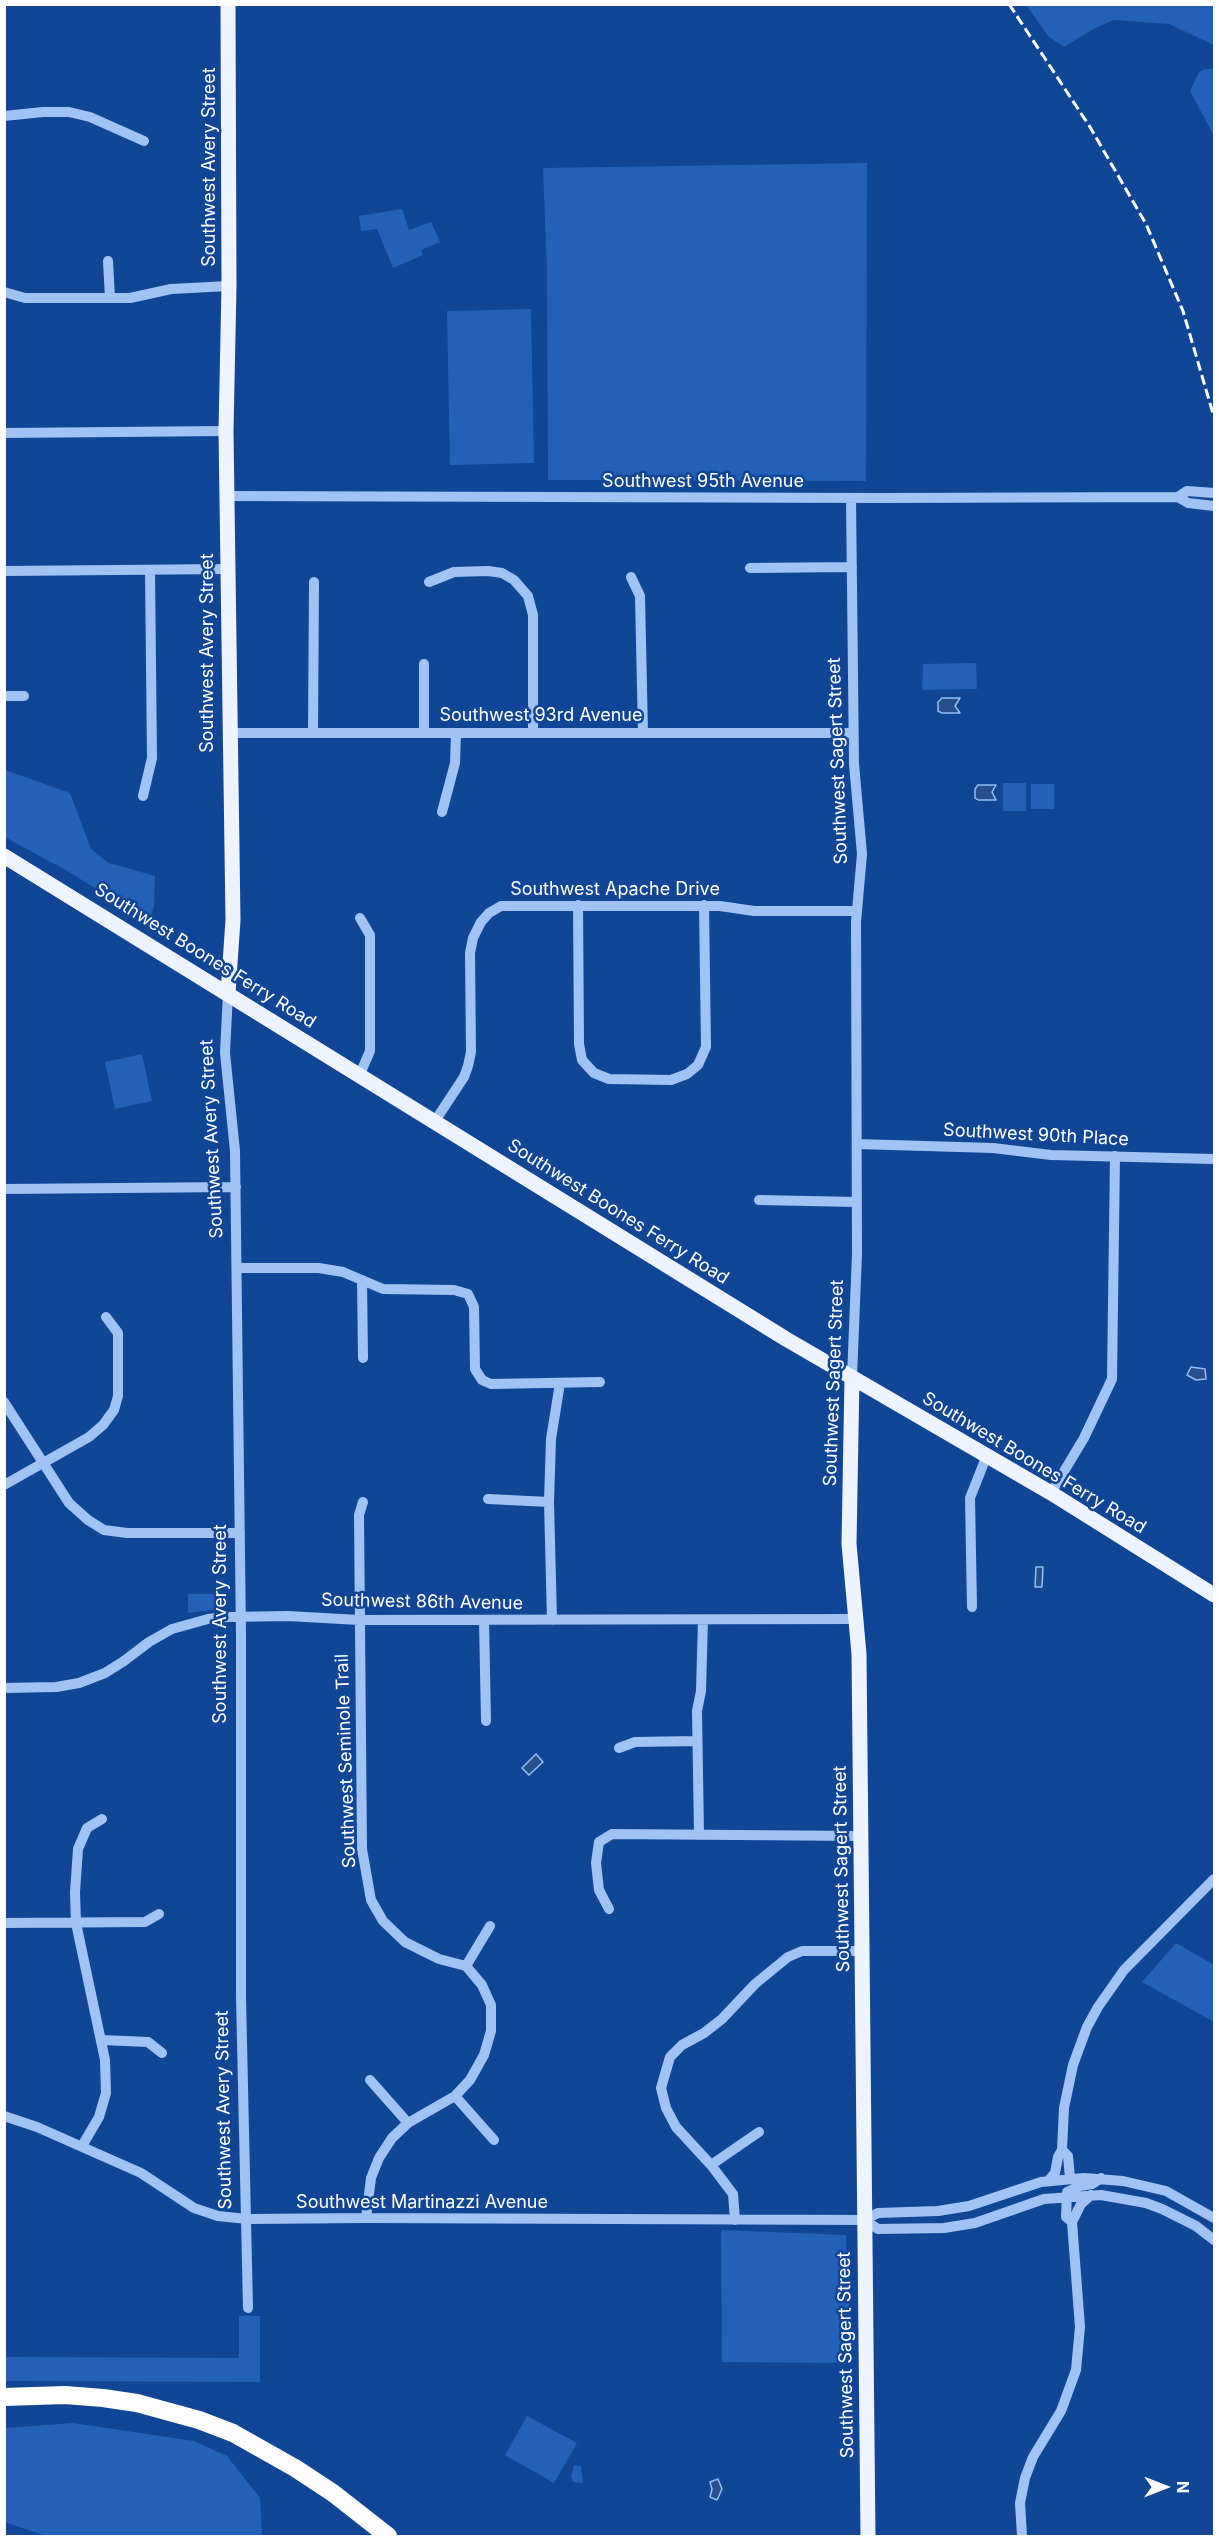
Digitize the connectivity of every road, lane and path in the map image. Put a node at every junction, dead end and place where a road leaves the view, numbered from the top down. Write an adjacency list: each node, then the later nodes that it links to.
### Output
1 (228, 4): 5 (main road, Southwest Avery Street)
2 (4, 116): 3 (street)
3 (144, 141)
4 (108, 261): 7 (street)
5 (229, 286): 7 (street); 8 (main road, Southwest Avery Street)
6 (4, 292): 7 (street)
7 (110, 298)
8 (226, 431): 9 (street); 11 (main road, Southwest Avery Street)
9 (4, 433)
10 (1215, 493): 12 (street, Southwest 95th Avenue)
11 (227, 496): 13 (street, Southwest 95th Avenue); 17 (main road, Southwest Avery Street)
12 (1178, 497): 13 (street, Southwest 95th Avenue); 14 (street, Southwest 95th Avenue)
13 (851, 498): 15 (street, Southwest Sagert Street)
14 (1215, 506)
15 (852, 567): 16 (street); 32 (street, Southwest Sagert Street)
16 (750, 568)
17 (227, 569): 19 (street); 30 (main road, Southwest Avery Street)
18 (4, 571): 19 (street)
19 (150, 571): 33 (street)
20 (631, 577): 31 (street)
21 (314, 582): 28 (street)
22 (429, 582): 27 (street)
23 (424, 664): 29 (street)
24 (4, 696): 25 (street)
25 (24, 696)
26 (456, 732): 27 (street, Southwest 93rd Avenue); 29 (street, Southwest 93rd Avenue); 34 (street)
27 (533, 732): 31 (street, Southwest 93rd Avenue)
28 (313, 733): 29 (street, Southwest 93rd Avenue); 30 (street, Southwest 93rd Avenue)
29 (424, 733)
30 (228, 734): 40 (main road, Southwest Avery Street)
31 (643, 734): 32 (street, Southwest 93rd Avenue)
32 (853, 734): 38 (street, Southwest Sagert Street)
33 (143, 796)
34 (442, 812)
35 (4, 856): 40 (main road, Southwest Boones Ferry Road)
36 (578, 905): 37 (street, Southwest Apache Drive); 37 (street); 42 (street, Southwest Apache Drive)
37 (704, 905): 38 (street, Southwest Apache Drive)
38 (856, 911): 43 (street, Southwest Sagert Street)
39 (360, 918): 41 (street)
40 (228, 993): 41 (main road, Southwest Boones Ferry Road); 46 (street, Southwest Avery Street)
41 (360, 1074): 42 (main road, Southwest Boones Ferry Road)
42 (435, 1121): 54 (main road, Southwest Boones Ferry Road)
43 (857, 1144): 44 (street, Southwest 90th Place); 49 (street, Southwest Sagert Street)
44 (1115, 1156): 45 (street, Southwest 90th Place); 61 (street)
45 (1215, 1160)
46 (236, 1187): 47 (street); 50 (street, Southwest Avery Street)
47 (4, 1189)
48 (759, 1200): 49 (street)
49 (857, 1202): 54 (street, Southwest Sagert Street)
50 (237, 1268): 51 (street); 65 (street, Southwest Avery Street)
51 (362, 1280): 53 (street); 56 (street)
52 (106, 1317): 59 (street)
53 (363, 1358)
54 (852, 1377): 58 (main road, Southwest Boones Ferry Road); 69 (main road, Southwest Sagert Street)
55 (600, 1382): 56 (street)
56 (560, 1383): 64 (street)
57 (4, 1402): 59 (street)
58 (987, 1455): 61 (main road, Southwest Boones Ferry Road); 67 (street)
59 (42, 1464): 60 (street); 65 (street)
60 (4, 1485)
61 (1051, 1493): 66 (main road, Southwest Boones Ferry Road)
62 (488, 1499): 64 (street)
63 (363, 1502): 70 (street, Southwest Seminole Trail)
64 (549, 1502): 72 (street)
65 (240, 1533): 68 (street, Southwest Avery Street)
66 (1215, 1595)
67 (972, 1607)
68 (241, 1616): 70 (street, Southwest 86th Avenue); 74 (street, Southwest 86th Avenue); 107 (street, Southwest Avery Street)
69 (857, 1619): 73 (street, Southwest 86th Avenue); 80 (main road, Southwest Sagert Street)
70 (359, 1620): 71 (street, Southwest 86th Avenue); 88 (street, Southwest Seminole Trail)
71 (484, 1620): 72 (street, Southwest 86th Avenue); 75 (street)
72 (552, 1620): 73 (street, Southwest 86th Avenue)
73 (703, 1620): 76 (street)
74 (4, 1688)
75 (486, 1721)
76 (697, 1741): 77 (street); 79 (street)
77 (619, 1748)
78 (102, 1819): 85 (street)
79 (699, 1834): 80 (street); 82 (street)
80 (861, 1836): 87 (main road, Southwest Sagert Street)
81 (1215, 1880): 98 (street)
82 (609, 1908)
83 (159, 1914): 85 (street)
84 (4, 1923): 85 (street)
85 (76, 1923): 89 (street)
86 (490, 1926): 88 (street)
87 (862, 1951): 99 (street); 109 (main road, Southwest Sagert Street)
88 (466, 1966): 92 (street)
89 (102, 2040): 90 (street); 97 (street)
90 (162, 2054)
91 (370, 2080): 94 (street)
92 (455, 2096): 94 (street); 96 (street)
93 (4, 2116): 97 (street, Southwest Martinazzi Avenue)
94 (408, 2123): 105 (street)
95 (759, 2132): 99 (street)
96 (494, 2140)
97 (82, 2146): 107 (street, Southwest Martinazzi Avenue)
98 (1062, 2151): 100 (street); 102 (street)
99 (711, 2164): 108 (street)
100 (1070, 2178): 101 (street, Southwest Martinazzi Avenue); 102 (street, Southwest Martinazzi Avenue)
101 (1101, 2178): 104 (street); 106 (street, Southwest Martinazzi Avenue)
102 (1049, 2180): 109 (street, Southwest Martinazzi Avenue)
103 (1091, 2195): 104 (street, Southwest Martinazzi Avenue); 110 (street); 111 (street, Southwest Martinazzi Avenue)
104 (1065, 2197): 109 (street, Southwest Martinazzi Avenue); 110 (street)
105 (366, 2218): 107 (street, Southwest Martinazzi Avenue); 108 (street, Southwest Martinazzi Avenue)
106 (1215, 2218)
107 (247, 2219): 112 (street, Southwest Avery Street)
108 (735, 2220): 109 (street, Southwest Martinazzi Avenue)
109 (864, 2220): 115 (main road, Southwest Sagert Street)
110 (1072, 2222): 116 (street)
111 (1215, 2240)
112 (248, 2308)
113 (4, 2397): 114 (highway)
114 (388, 2536)
115 (868, 2536)
116 (1022, 2536)

